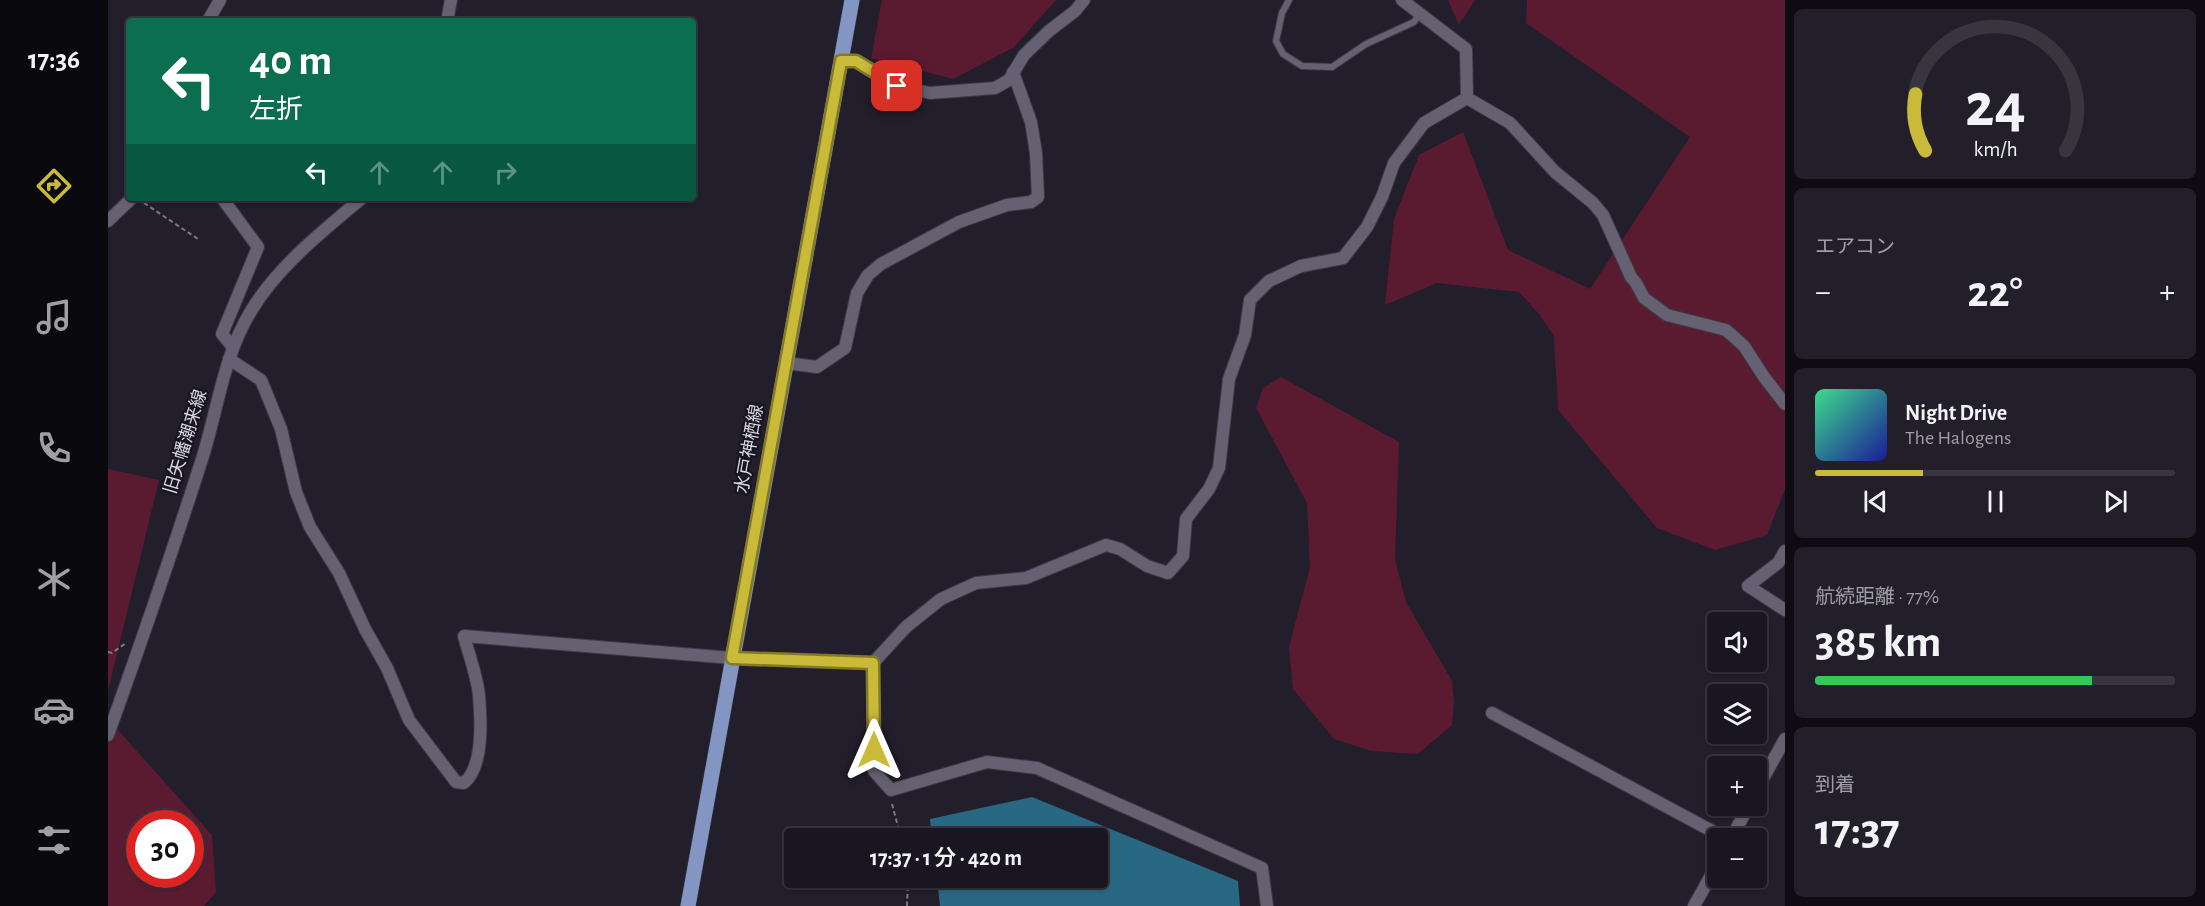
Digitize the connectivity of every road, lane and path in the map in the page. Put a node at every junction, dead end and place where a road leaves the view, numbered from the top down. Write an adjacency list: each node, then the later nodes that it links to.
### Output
1 (220, 0): 8 (street)
2 (451, 0): 9 (street)
3 (852, 0): 10 (main road, 水戸神栖線)
4 (1084, 0): 11 (street)
5 (1289, 0): 7 (lane)
6 (1402, 0): 7 (street)
7 (1420, 12): 12 (street)
8 (210, 18)
9 (448, 18)
10 (841, 61): 11 (street); 21 (main road, 水戸神栖線)
11 (1013, 72): 21 (street)
12 (1467, 98): 22 (street); 26 (street)
13 (129, 201): 17 (street)
14 (141, 201): 18 (path)
15 (224, 201): 19 (street)
16 (358, 201): 19 (street, 旧矢幡潮来線)
17 (108, 221)
18 (198, 239)
19 (232, 346): 20 (street, 旧矢幡潮来線)
20 (229, 359): 25 (street); 28 (street, 旧矢幡潮来線)
21 (786, 363): 25 (main road, 水戸神栖線)
22 (1785, 404)
23 (1785, 550): 24 (street)
24 (1785, 610)
25 (732, 658): 26 (street); 36 (main road, 水戸神栖線)
26 (873, 663): 31 (street)
27 (1492, 712): 33 (street)
28 (108, 735)
29 (1785, 739): 30 (street)
30 (1767, 771)
31 (891, 790): 32 (path); 38 (street)
32 (898, 828)
33 (1707, 828)
34 (1707, 883): 39 (street)
35 (908, 888): 37 (path)
36 (688, 906)
37 (907, 906)
38 (1267, 906)
39 (1694, 906)

